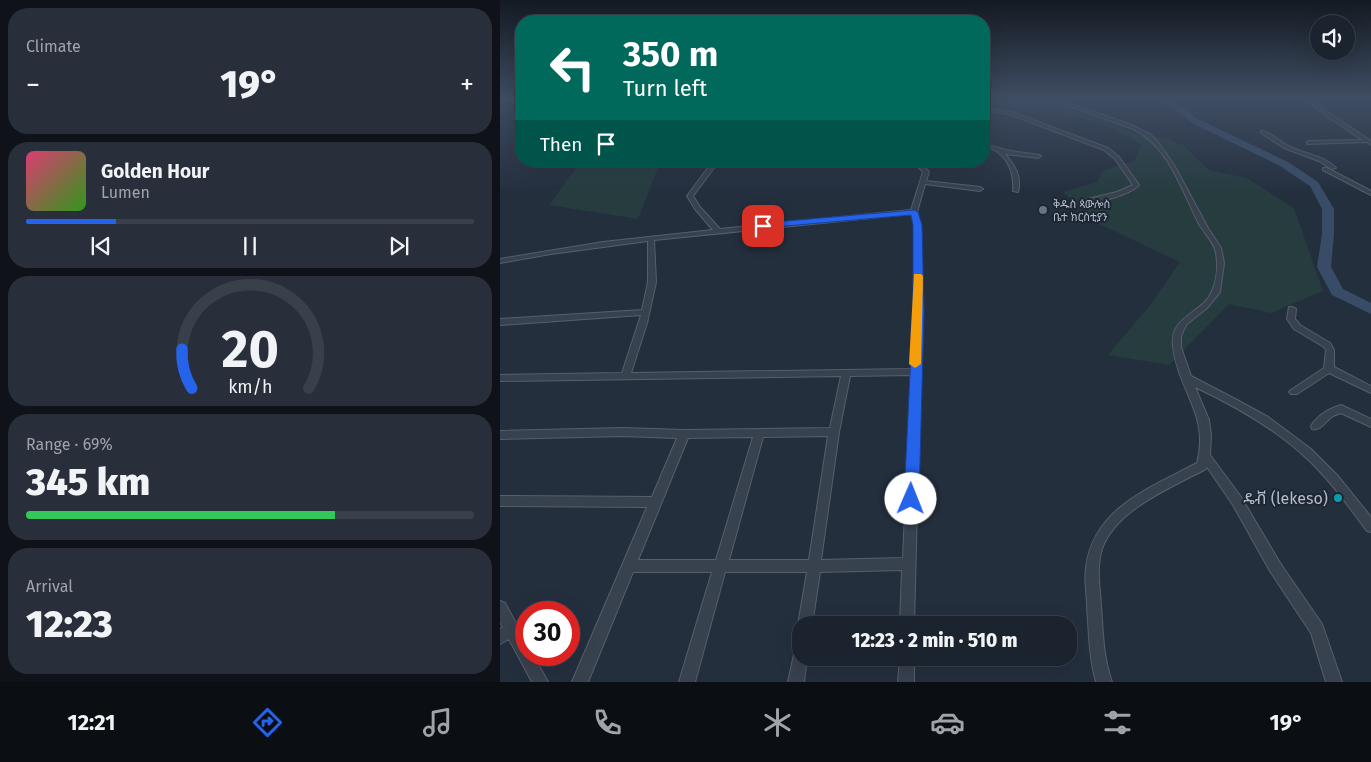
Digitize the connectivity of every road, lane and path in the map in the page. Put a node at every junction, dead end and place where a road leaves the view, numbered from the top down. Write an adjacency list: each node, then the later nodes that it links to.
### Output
1 (1055, 130): 16 (street)
2 (1136, 130): 29 (street)
3 (1351, 130): 5 (street)
4 (1263, 132): 9 (street)
5 (1369, 142): 9 (street)
6 (990, 147): 7 (street)
7 (1001, 151): 8 (street); 14 (street)
8 (1038, 156)
9 (1316, 156): 15 (street)
10 (712, 167): 18 (street)
11 (921, 167): 12 (street)
12 (924, 182): 13 (street); 17 (street)
13 (980, 189)
14 (1016, 191)
15 (1371, 193)
16 (1082, 202)
17 (914, 212): 18 (street); 25 (street)
18 (718, 231): 19 (street)
19 (652, 238): 20 (street); 22 (street)
20 (500, 261)
21 (1292, 308): 24 (street)
22 (646, 312): 23 (street); 27 (street)
23 (500, 322)
24 (1330, 369): 30 (street); 31 (street)
25 (915, 372): 26 (street); 42 (street)
26 (846, 373): 27 (street); 34 (street)
27 (626, 375): 28 (street)
28 (500, 378)
29 (1186, 378): 38 (street); 41 (street)
30 (1371, 390)
31 (1294, 392)
32 (1371, 423): 33 (street)
33 (1316, 426)
34 (834, 432): 36 (street); 44 (street)
35 (684, 434): 36 (street); 37 (street); 40 (street)
36 (759, 434): 45 (street)
37 (500, 435)
38 (1206, 457): 57 (street); 58 (street)
39 (500, 501): 40 (street)
40 (656, 502): 43 (street)
41 (1371, 527)
42 (908, 564): 44 (street); 48 (street)
43 (629, 566): 45 (street); 53 (street)
44 (814, 566): 45 (street); 47 (street)
45 (722, 567): 54 (street)
46 (500, 608): 49 (street)
47 (806, 616)
48 (907, 616)
49 (506, 633): 52 (street)
50 (798, 666): 55 (street)
51 (906, 666): 56 (street)
52 (540, 682)
53 (580, 682)
54 (687, 682)
55 (796, 682)
56 (906, 682)
57 (1104, 682)
58 (1334, 682)

